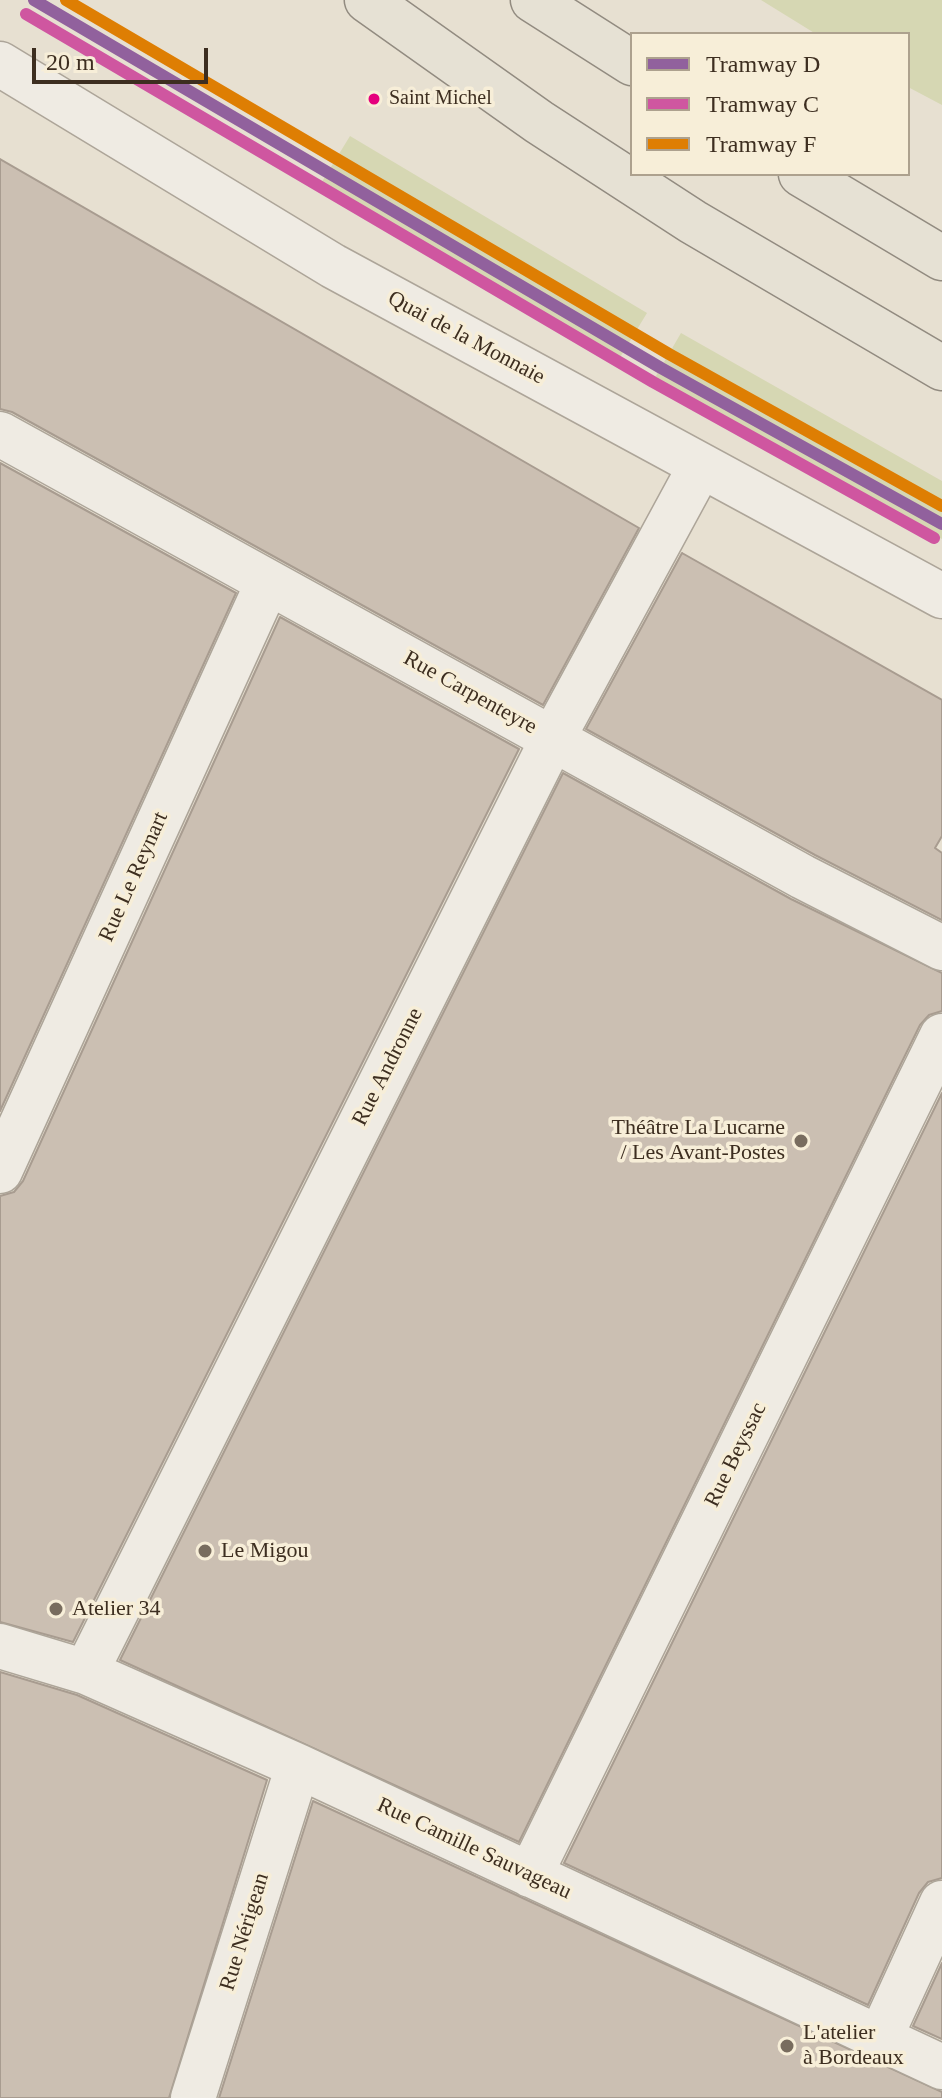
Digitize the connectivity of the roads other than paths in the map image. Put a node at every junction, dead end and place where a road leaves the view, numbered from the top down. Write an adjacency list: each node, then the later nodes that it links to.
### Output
1 (367, 0): 7 (main road)
2 (533, 0): 3 (main road)
3 (630, 62)
4 (0, 64): 9 (street, Quai de la Monnaie)
5 (804, 176): 6 (main road)
6 (942, 258)
7 (942, 368)
8 (0, 434): 10 (street, Rue Carpenteyre)
9 (700, 467): 11 (street, Quai de la Monnaie); 12 (street, Rue Andronne)
10 (268, 582): 12 (street, Rue Carpenteyre); 15 (street, Rue Le Reynart)
11 (942, 596)
12 (553, 738): 13 (street, Rue Carpenteyre); 17 (street, Rue Andronne)
13 (942, 948)
14 (942, 1036): 19 (street, Rue Beyssac)
15 (0, 1171)
16 (0, 1646): 17 (street, Rue Camille Sauvageau)
17 (86, 1672): 18 (street, Rue Camille Sauvageau)
18 (298, 1766): 19 (street, Rue Camille Sauvageau); 23 (street, Rue Nérigean)
19 (530, 1875): 21 (street, Rue Camille Sauvageau)
20 (942, 1903): 21 (street)
21 (880, 2038): 22 (street, Rue Camille Sauvageau)
22 (942, 2067)
23 (193, 2098)

